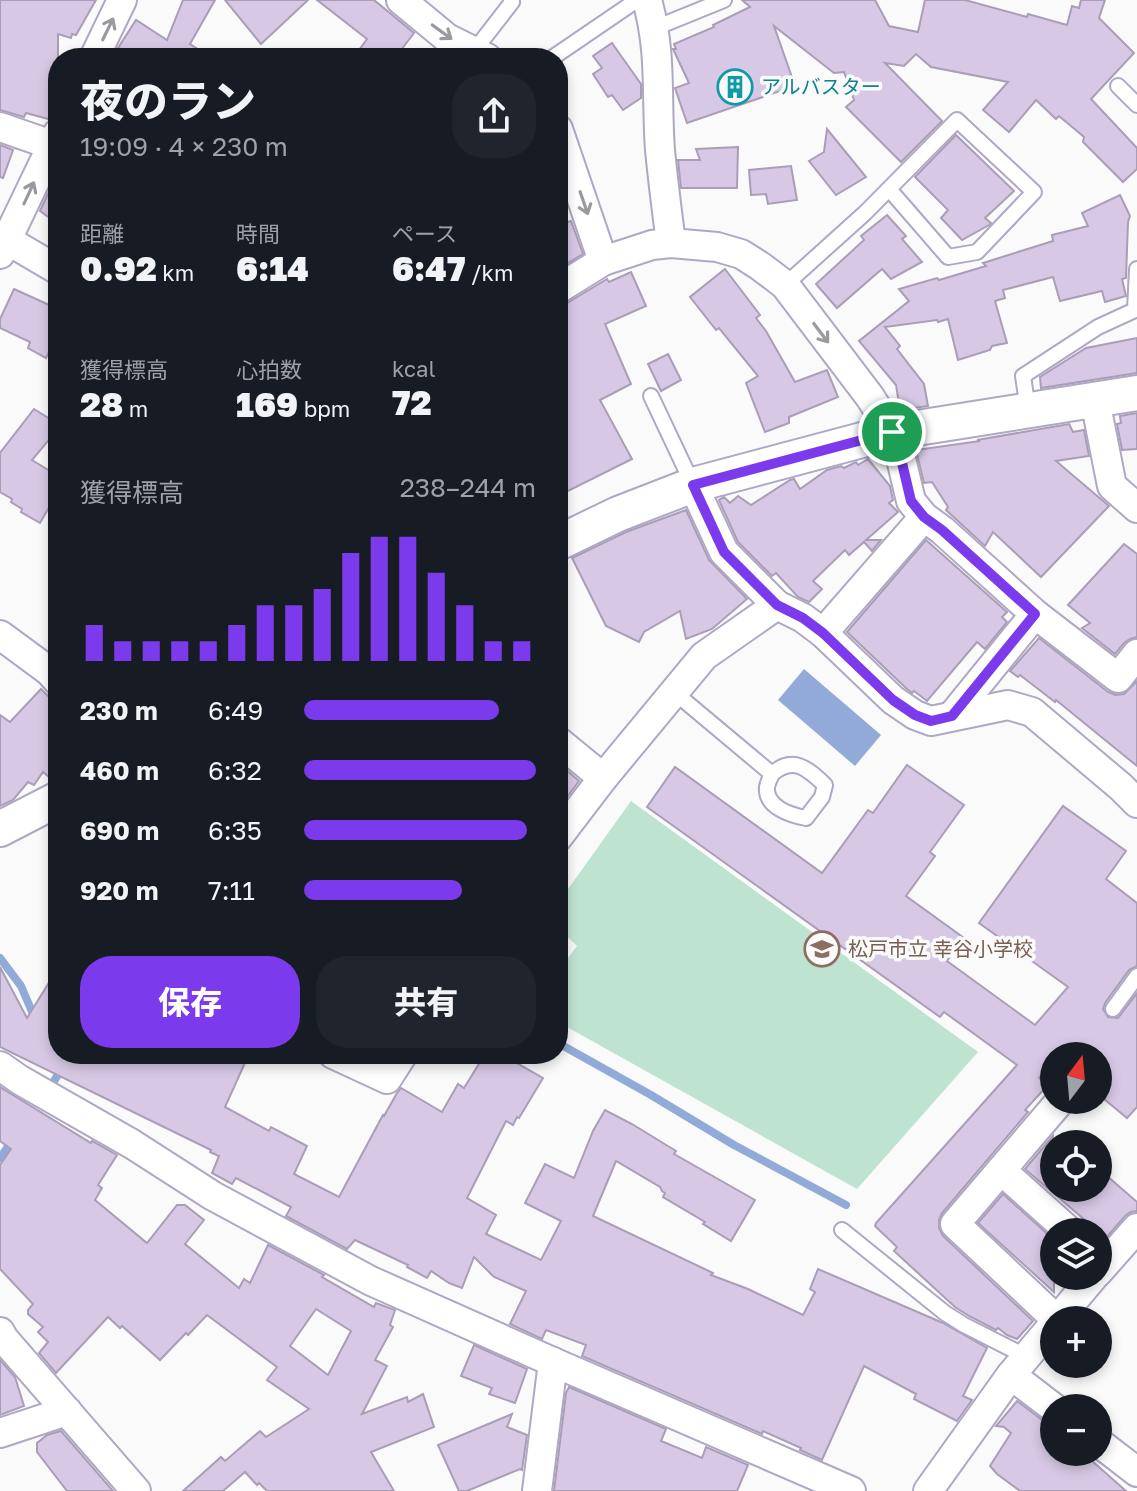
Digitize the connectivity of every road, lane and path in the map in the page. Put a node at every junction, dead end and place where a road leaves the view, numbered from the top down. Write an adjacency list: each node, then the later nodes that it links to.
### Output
1 (122, 0): 8 (street, one-way to 1)
2 (401, 0): 9 (street, one-way to 9)
3 (511, 0): 10 (lane)
4 (637, 0): 11 (lane)
5 (647, 0): 7 (street)
6 (724, 0): 7 (lane)
7 (655, 28): 19 (street)
8 (99, 48)
9 (467, 48)
10 (485, 48)
11 (567, 48)
12 (1118, 86): 13 (lane)
13 (1137, 105)
14 (0, 127): 15 (street)
15 (48, 137)
16 (48, 154): 20 (street, one-way to 16)
17 (568, 158): 21 (street, one-way to 21)
18 (889, 189): 18 (lane); 25 (lane)
19 (671, 243): 21 (street); 25 (street)
20 (4, 247): 22 (street)
21 (603, 261): 24 (street)
22 (48, 266)
23 (1137, 269): 29 (lane)
24 (568, 283)
25 (785, 285): 30 (street, one-way to 30)
26 (1137, 393): 28 (street)
27 (651, 396): 31 (lane)
28 (1095, 400): 29 (street); 32 (street)
29 (1028, 410): 30 (street)
30 (892, 432): 31 (street); 33 (street)
31 (693, 485): 34 (street); 35 (street)
32 (1137, 508)
33 (924, 517): 36 (street); 37 (street)
34 (568, 538)
35 (777, 605): 37 (street); 41 (street)
36 (1035, 614): 39 (street); 42 (street)
37 (823, 633): 42 (street)
38 (0, 635): 40 (street)
39 (1137, 654)
40 (48, 670)
41 (674, 692): 44 (lane); 45 (street)
42 (952, 716): 46 (street)
43 (568, 749): 45 (street)
44 (772, 774)
45 (603, 778): 48 (street)
46 (1137, 803)
47 (48, 804): 49 (street)
48 (568, 824)
49 (0, 829)
50 (1137, 976): 51 (lane)
51 (1113, 1009)
52 (355, 1064): 53 (street)
53 (397, 1064)
54 (10, 1073): 66 (street)
55 (1049, 1114): 56 (street)
56 (1001, 1170): 57 (street); 62 (street)
57 (1054, 1218)
58 (1137, 1228): 60 (street)
59 (842, 1230): 67 (lane)
60 (1112, 1254)
61 (1081, 1290): 63 (street)
62 (1040, 1306)
63 (1068, 1306)
64 (0, 1332): 69 (street)
65 (1040, 1340): 67 (street)
66 (553, 1362): 74 (street); 75 (street)
67 (1019, 1366): 68 (street); 76 (street)
68 (1042, 1394)
69 (67, 1411): 70 (street); 73 (street)
70 (0, 1433)
71 (1112, 1453): 72 (street)
72 (1137, 1472)
73 (136, 1491)
74 (537, 1491)
75 (851, 1491)
76 (928, 1491)

